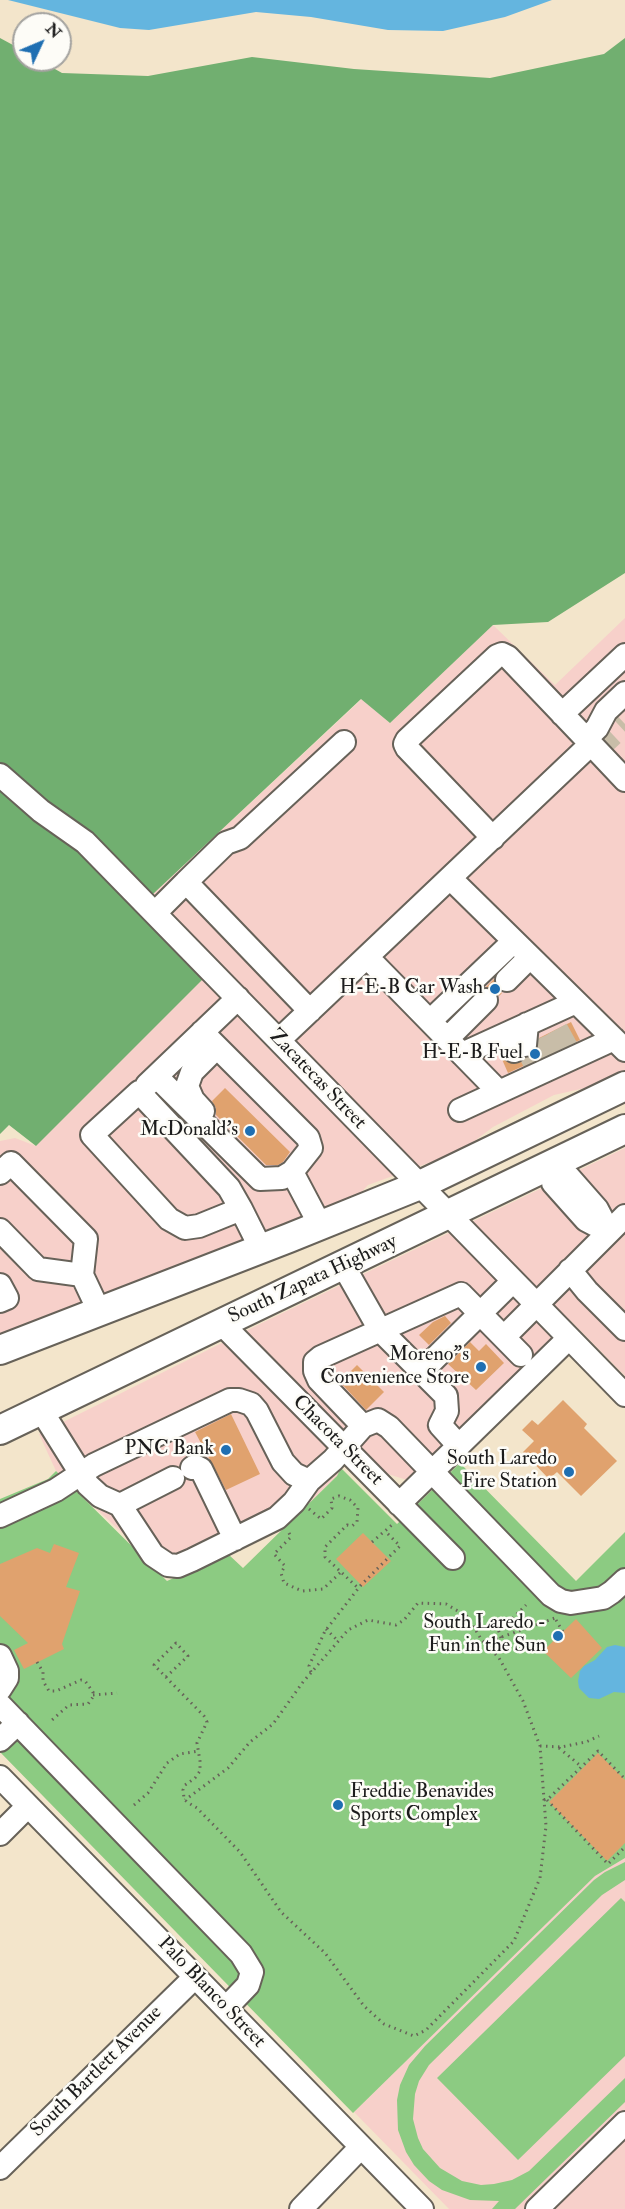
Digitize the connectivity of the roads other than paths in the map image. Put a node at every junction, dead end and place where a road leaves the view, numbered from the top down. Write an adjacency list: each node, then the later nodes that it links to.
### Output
1 (625, 655): 4 (street)
2 (625, 693): 6 (street)
3 (625, 708): 6 (street)
4 (562, 714): 6 (street); 9 (street)
5 (344, 742): 11 (street)
6 (589, 742): 8 (street); 9 (street)
7 (0, 775): 12 (street, Zacatecas Street)
8 (625, 780)
9 (493, 838): 10 (street)
10 (450, 878): 13 (street); 14 (street)
11 (186, 882): 12 (street); 20 (street)
12 (155, 913): 17 (street, Zacatecas Street)
13 (514, 941): 15 (street); 21 (street)
14 (367, 957): 20 (street); 21 (street)
15 (531, 957): 16 (street); 19 (street)
16 (507, 980)
17 (238, 998): 22 (street); 23 (street, Zacatecas Street)
18 (486, 1000): 25 (street)
19 (576, 1002): 24 (street); 25 (street)
20 (310, 1011): 23 (street)
21 (430, 1021): 25 (street)
22 (210, 1040): 26 (street); 34 (street); 34 (street)
23 (279, 1041): 35 (street, Zacatecas Street)
24 (619, 1044): 29 (street)
25 (454, 1046): 29 (street)
26 (157, 1077): 28 (street); 34 (street)
27 (625, 1086): 35 (main road)
28 (139, 1092): 36 (street); 36 (street)
29 (499, 1092): 30 (street)
30 (460, 1110)
31 (625, 1129): 32 (main road, South Zapata Highway)
32 (553, 1164): 37 (main road, South Zapata Highway); 41 (street)
33 (0, 1173): 45 (street)
34 (282, 1176): 39 (street)
35 (420, 1185): 37 (street, Zacatecas Street); 39 (main road)
36 (241, 1209): 42 (street)
37 (449, 1215): 43 (main road, South Zapata Highway); 46 (street, Zacatecas Street)
38 (625, 1216): 41 (street)
39 (320, 1225): 42 (main road)
40 (0, 1230): 45 (street)
41 (609, 1232): 44 (street)
42 (261, 1248): 50 (main road)
43 (342, 1265): 52 (main road, South Zapata Highway); 54 (street)
44 (570, 1270): 49 (street); 53 (street)
45 (82, 1275): 50 (street)
46 (513, 1281): 49 (street, Zacatecas Street); 51 (street)
47 (0, 1285): 48 (street)
48 (0, 1301)
49 (537, 1305): 55 (street); 56 (street, Zacatecas Street)
50 (99, 1311): 57 (main road)
51 (480, 1313): 54 (street); 55 (street); 59 (street)
52 (221, 1323): 61 (main road, South Zapata Highway); 65 (street, Chacota Street)
53 (625, 1329)
54 (381, 1330): 59 (street); 62 (street)
55 (504, 1337): 58 (street)
56 (569, 1338): 60 (street, Zacatecas Street); 64 (street)
57 (0, 1348)
58 (521, 1355)
59 (422, 1371): 64 (street)
60 (625, 1395)
61 (41, 1410): 63 (main road, South Zapata Highway); 67 (street)
62 (363, 1426): 65 (street); 66 (street)
63 (0, 1430)
64 (459, 1446): 66 (street)
65 (343, 1447): 68 (street); 70 (street, Chacota Street)
66 (432, 1472): 70 (street); 74 (street)
67 (80, 1474): 68 (street); 69 (street); 71 (street)
68 (309, 1481): 72 (street)
69 (120, 1505): 72 (street); 72 (street)
70 (398, 1513): 73 (street, Chacota Street)
71 (0, 1516)
72 (235, 1539)
73 (453, 1558)
74 (625, 1580)
75 (0, 1656): 76 (street)
76 (0, 1689)
77 (0, 1705): 78 (street)
78 (18, 1723): 79 (street); 84 (street)
79 (0, 1740)
80 (0, 1777): 81 (street, Palo Blanco Street)
81 (28, 1806): 82 (street); 83 (street, Palo Blanco Street)
82 (0, 1834)
83 (195, 1977): 84 (street, Palo Blanco Street); 87 (street, South Bartlett Avenue)
84 (226, 2008): 86 (street, Palo Blanco Street)
85 (625, 2123): 90 (street)
86 (361, 2147): 88 (street); 89 (street, Palo Blanco Street)
87 (0, 2168)
88 (301, 2209)
89 (422, 2209)
90 (537, 2209)

